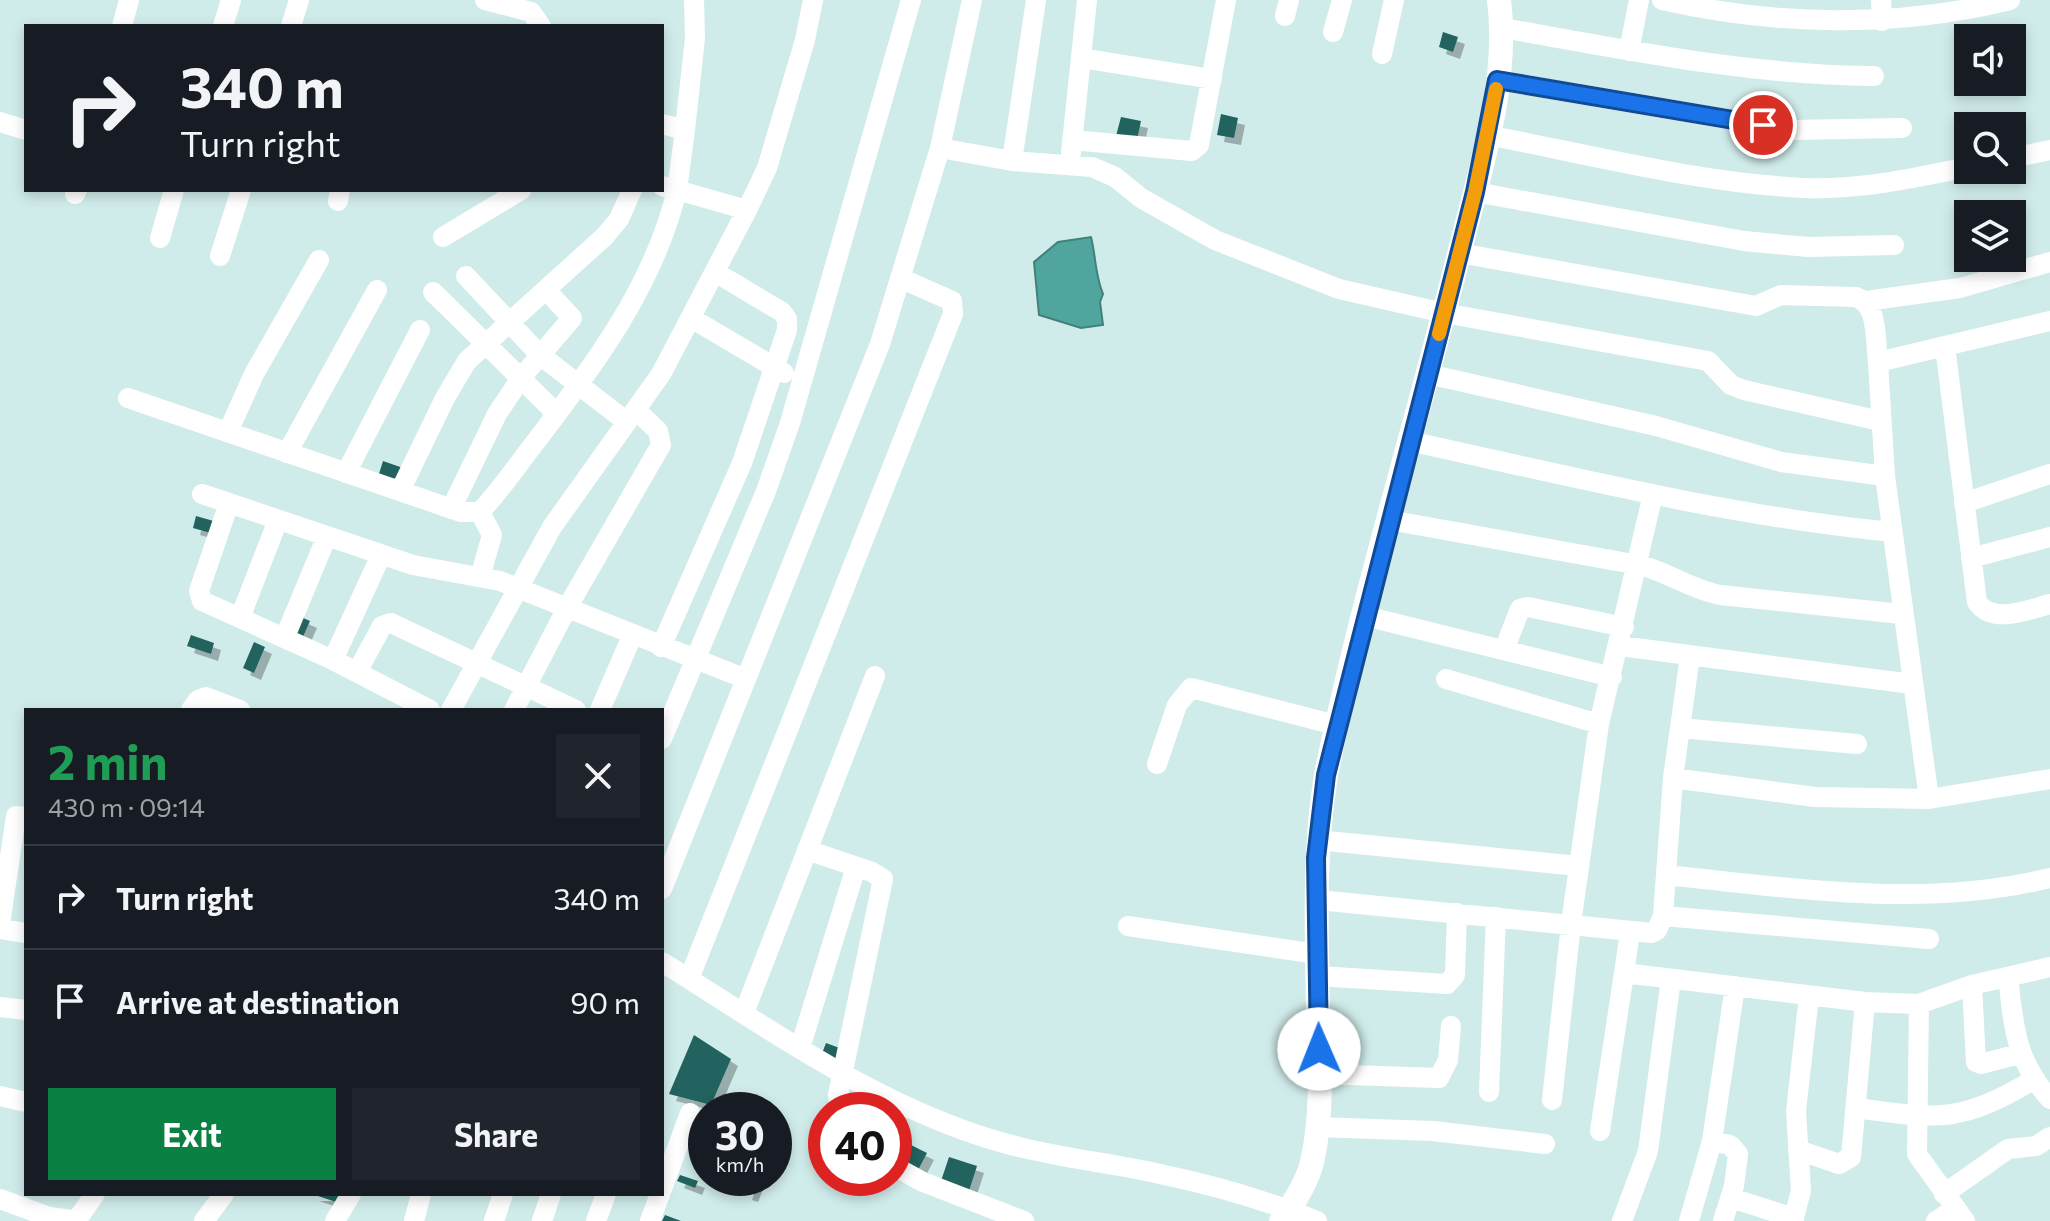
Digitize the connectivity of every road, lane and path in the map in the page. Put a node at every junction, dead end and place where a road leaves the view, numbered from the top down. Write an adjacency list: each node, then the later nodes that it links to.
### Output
1 (129, 0): 22 (street)
2 (231, 0): 23 (street)
3 (299, 0): 24 (street)
4 (485, 0): 19 (street)
5 (694, 0): 38 (street)
6 (813, 0): 53 (street)
7 (911, 0): 80 (street)
8 (972, 0): 41 (street)
9 (1036, 0): 44 (street)
10 (1087, 0): 30 (street)
11 (1226, 0): 32 (street)
12 (1342, 0): 27 (street)
13 (1394, 0): 29 (street)
14 (1499, 0): 26 (street)
15 (1639, 0): 28 (street)
16 (1662, 0): 21 (street)
17 (1881, 0): 21 (street)
18 (2009, 0): 20 (street)
19 (518, 3): 25 (street)
20 (1944, 7): 21 (street)
21 (1882, 21)
22 (123, 24)
23 (224, 24)
24 (292, 24)
25 (540, 24)
26 (1503, 28): 28 (street); 33 (street)
27 (1333, 32)
28 (1629, 51): 31 (street)
29 (1382, 54)
30 (1081, 58): 32 (street); 40 (street)
31 (1874, 76)
32 (1212, 79): 40 (street)
33 (1497, 80): 36 (street); 39 (street)
34 (0, 122): 37 (street)
35 (664, 125): 38 (street)
36 (1902, 128)
37 (24, 129)
38 (685, 130): 47 (street)
39 (1487, 135): 46 (street); 52 (street)
40 (1072, 140): 45 (street)
41 (940, 148): 44 (street); 63 (street)
42 (2050, 150): 43 (street)
43 (2026, 155)
44 (1012, 161): 45 (street)
45 (1070, 165): 68 (street)
46 (1954, 169)
47 (670, 188): 53 (street); 81 (street)
48 (173, 192): 55 (street)
49 (240, 192): 58 (street)
50 (518, 192): 54 (street)
51 (631, 192): 65 (street)
52 (1475, 192): 56 (street); 57 (street)
53 (747, 210): 61 (street)
54 (443, 237)
55 (160, 238)
56 (1894, 245)
57 (1459, 253): 67 (street); 68 (street)
58 (220, 256)
59 (319, 260): 86 (street)
60 (2050, 262): 67 (street)
61 (715, 272): 69 (street); 77 (street)
62 (466, 276): 70 (street)
63 (900, 278): 126 (street); 172 (street)
64 (377, 290): 88 (street)
65 (547, 291): 70 (street); 75 (street)
66 (433, 292): 73 (street)
67 (1866, 301): 76 (street)
68 (1444, 313): 78 (street); 85 (street)
69 (691, 318): 77 (street); 84 (street)
70 (508, 323): 73 (street); 75 (street)
71 (2049, 325): 74 (street)
72 (420, 330): 89 (street)
73 (485, 342): 79 (street); 92 (street)
74 (1945, 346): 76 (street); 96 (street)
75 (540, 355): 79 (street); 81 (street)
76 (1878, 362): 85 (street)
77 (775, 368): 80 (street); 117 (street)
78 (1428, 374): 87 (street); 91 (street)
79 (521, 378): 83 (street); 97 (street)
80 (801, 383): 120 (street)
81 (578, 386): 83 (street); 84 (street)
82 (128, 398): 86 (street)
83 (557, 414): 98 (street)
84 (631, 416): 108 (street); 110 (street)
85 (1880, 421): 91 (street)
86 (228, 432): 88 (street)
87 (1409, 441): 94 (street); 100 (street)
88 (287, 453): 89 (street)
89 (346, 473): 92 (street)
90 (2050, 474): 96 (street)
91 (1885, 476): 101 (street)
92 (400, 491): 97 (street)
93 (202, 494): 95 (street)
94 (1653, 494): 101 (street); 106 (street)
95 (229, 503): 99 (street); 113 (street)
96 (1964, 503): 105 (street)
97 (451, 509): 98 (street)
98 (480, 512): 107 (street)
99 (278, 520): 102 (street); 113 (street)
100 (1389, 520): 106 (street); 112 (street)
101 (1892, 532): 111 (street)
102 (327, 536): 104 (street); 115 (street)
103 (2050, 537): 105 (street)
104 (381, 555): 107 (street); 121 (street)
105 (1971, 558): 109 (street)
106 (1639, 565): 111 (street); 116 (street)
107 (480, 577): 108 (street)
108 (518, 588): 110 (street); 122 (street)
109 (2050, 604)
110 (567, 608): 114 (street); 129 (street)
111 (1902, 614): 128 (street)
112 (1365, 616): 118 (street); 138 (street)
113 (240, 618): 115 (street)
114 (632, 636): 117 (street); 136 (street)
115 (285, 637): 121 (street)
116 (1622, 637): 118 (street); 119 (street); 125 (street)
117 (661, 647): 120 (street)
118 (1504, 650): 125 (street)
119 (1690, 656): 128 (street); 139 (street)
120 (693, 659): 126 (street); 140 (street)
121 (333, 660): 123 (street)
122 (477, 663): 123 (street); 129 (street); 133 (street)
123 (357, 672): 132 (street)
124 (875, 676): 150 (street)
125 (1612, 677): 137 (street)
126 (746, 679): 149 (street)
127 (1446, 679): 137 (street)
128 (1912, 684): 145 (street)
129 (526, 686): 134 (street); 135 (street)
130 (192, 708): 131 (street)
131 (235, 708)
132 (426, 708)
133 (452, 708)
134 (515, 708)
135 (572, 708)
136 (601, 708)
137 (1599, 724): 151 (street)
138 (1336, 725): 142 (street); 148 (street)
139 (1680, 728): 141 (street); 143 (street)
140 (664, 734)
141 (1857, 744)
142 (1157, 764)
143 (1673, 778): 145 (street); 154 (street)
144 (2050, 779): 145 (street)
145 (1929, 799)
146 (14, 816): 153 (street)
147 (664, 837): 149 (street)
148 (1317, 840): 151 (street); 157 (street)
149 (681, 846): 156 (street)
150 (807, 850): 152 (street); 181 (street)
151 (1578, 866): 161 (street)
152 (856, 867): 183 (street); 187 (street)
153 (11, 869): 163 (street)
154 (1666, 875): 155 (street); 159 (street)
155 (2050, 878)
156 (664, 884)
157 (1318, 900): 158 (street); 168 (street)
158 (1457, 913): 160 (street); 168 (street)
159 (1663, 916): 164 (street); 166 (street)
160 (1496, 917): 161 (street); 188 (street)
161 (1571, 924): 164 (street); 191 (street)
162 (1128, 926): 168 (street)
163 (0, 927): 165 (street)
164 (1630, 932): 170 (street)
165 (24, 933)
166 (1929, 939)
167 (664, 963): 172 (street)
168 (1317, 965): 185 (street)
169 (2050, 967): 171 (street)
170 (1624, 973): 173 (street); 197 (street)
171 (2008, 977): 174 (street); 184 (street)
172 (689, 979): 181 (street)
173 (1671, 979): 175 (street); 227 (street)
174 (1972, 985): 178 (street); 184 (street)
175 (1735, 986): 176 (street); 199 (street)
176 (1809, 996): 177 (street); 201 (street)
177 (1865, 1002): 178 (street); 193 (street)
178 (1919, 1004): 194 (street)
179 (0, 1007): 180 (street)
180 (24, 1010)
181 (744, 1013): 183 (street)
182 (1451, 1026): 185 (street)
183 (800, 1048): 187 (street)
184 (2019, 1054): 186 (street)
185 (1320, 1074): 196 (street)
186 (2033, 1080): 190 (street); 194 (street)
187 (841, 1091): 215 (street)
188 (1489, 1092)
189 (0, 1096): 192 (street)
190 (2050, 1099)
191 (1552, 1100)
192 (24, 1102)
193 (1856, 1108): 194 (street); 201 (street)
194 (1916, 1116): 213 (street)
195 (688, 1118): 203 (street)
196 (1316, 1127): 200 (street); 215 (street)
197 (1600, 1131)
198 (2050, 1137): 213 (street)
199 (1712, 1141): 212 (street); 228 (street)
200 (1545, 1144)
201 (1798, 1150): 216 (street)
202 (912, 1176): 225 (street)
203 (664, 1183)
204 (94, 1196): 217 (street)
205 (223, 1196): 218 (street)
206 (350, 1196): 219 (street)
207 (420, 1196): 220 (street)
208 (502, 1196): 221 (street)
209 (550, 1196): 222 (street)
210 (605, 1196): 223 (street)
211 (659, 1196): 224 (street)
212 (1731, 1198): 216 (street); 229 (street)
213 (1955, 1208): 230 (street)
214 (6, 1209): 217 (street)
215 (1284, 1216): 226 (street)
216 (1794, 1219)
217 (77, 1221)
218 (204, 1221)
219 (335, 1221)
220 (414, 1221)
221 (494, 1221)
222 (542, 1221)
223 (596, 1221)
224 (650, 1221)
225 (1024, 1221)
226 (1317, 1221)
227 (1622, 1221)
228 (1689, 1221)
229 (1723, 1221)
230 (1936, 1221)

